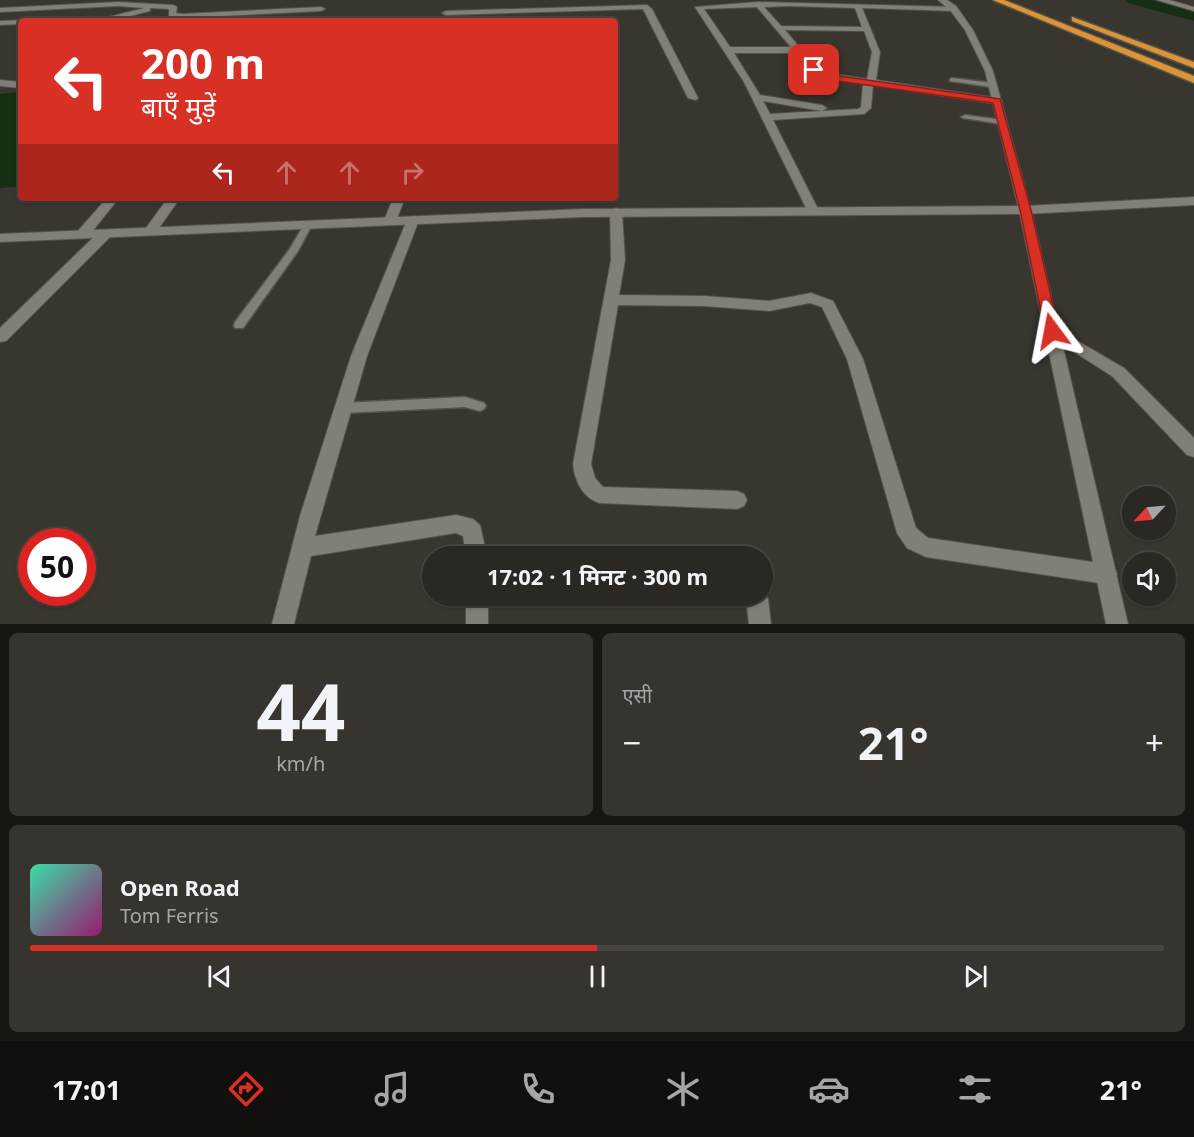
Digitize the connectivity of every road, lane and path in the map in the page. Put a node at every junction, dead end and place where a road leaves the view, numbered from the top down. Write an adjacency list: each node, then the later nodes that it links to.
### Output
1 (327, 0): 12 (street)
2 (997, 0): 29 (highway)
3 (1024, 0): 9 (highway)
4 (1161, 0): 13 (street)
5 (728, 2): 7 (street); 25 (street)
6 (788, 2): 7 (street); 8 (street)
7 (758, 4): 23 (street)
8 (858, 4): 10 (street); 24 (street)
9 (1034, 4)
10 (948, 5): 33 (street)
11 (164, 7): 14 (street); 16 (street); 18 (street)
12 (321, 9): 16 (street); 20 (street)
13 (1194, 9)
14 (0, 10)
15 (445, 14): 34 (street)
16 (190, 15): 19 (lane)
17 (1066, 16): 27 (highway)
18 (114, 18)
19 (186, 18)
20 (312, 18)
21 (18, 22): 22 (street)
22 (0, 23)
23 (779, 28): 24 (street); 26 (street)
24 (867, 29): 31 (street)
25 (728, 50): 26 (street); 35 (street)
26 (796, 50): 31 (street)
27 (1194, 65)
28 (952, 80): 33 (lane)
29 (1194, 80)
30 (0, 83): 32 (street)
31 (869, 83): 36 (street); 37 (street)
32 (18, 85)
33 (992, 85): 36 (street)
34 (693, 98)
35 (756, 98): 37 (street); 38 (street)
36 (997, 101): 40 (street)
37 (855, 113): 38 (street)
38 (766, 117): 46 (street)
39 (965, 117): 40 (lane)
40 (1002, 122): 45 (street)
41 (110, 201): 53 (street)
42 (172, 201): 51 (street)
43 (398, 201): 49 (street)
44 (1194, 201): 45 (street)
45 (1025, 210): 46 (street); 57 (street)
46 (813, 211): 47 (street)
47 (616, 212): 48 (street); 55 (street)
48 (413, 220): 49 (street); 60 (street)
49 (390, 221): 50 (street)
50 (308, 225): 51 (street); 56 (lane)
51 (149, 232): 52 (street)
52 (105, 234): 53 (street); 58 (street)
53 (82, 235): 54 (street)
54 (0, 238)
55 (611, 300): 62 (street); 65 (street)
56 (239, 325)
57 (1052, 331): 61 (street); 65 (street)
58 (0, 337)
59 (480, 406): 60 (lane)
60 (343, 408): 64 (street)
61 (1194, 450)
62 (737, 500)
63 (475, 546): 64 (street)
64 (302, 548): 68 (street)
65 (1106, 574): 71 (street)
66 (477, 606): 69 (street)
67 (758, 606): 70 (street)
68 (283, 624)
69 (477, 624)
70 (760, 624)
71 (1117, 624)

